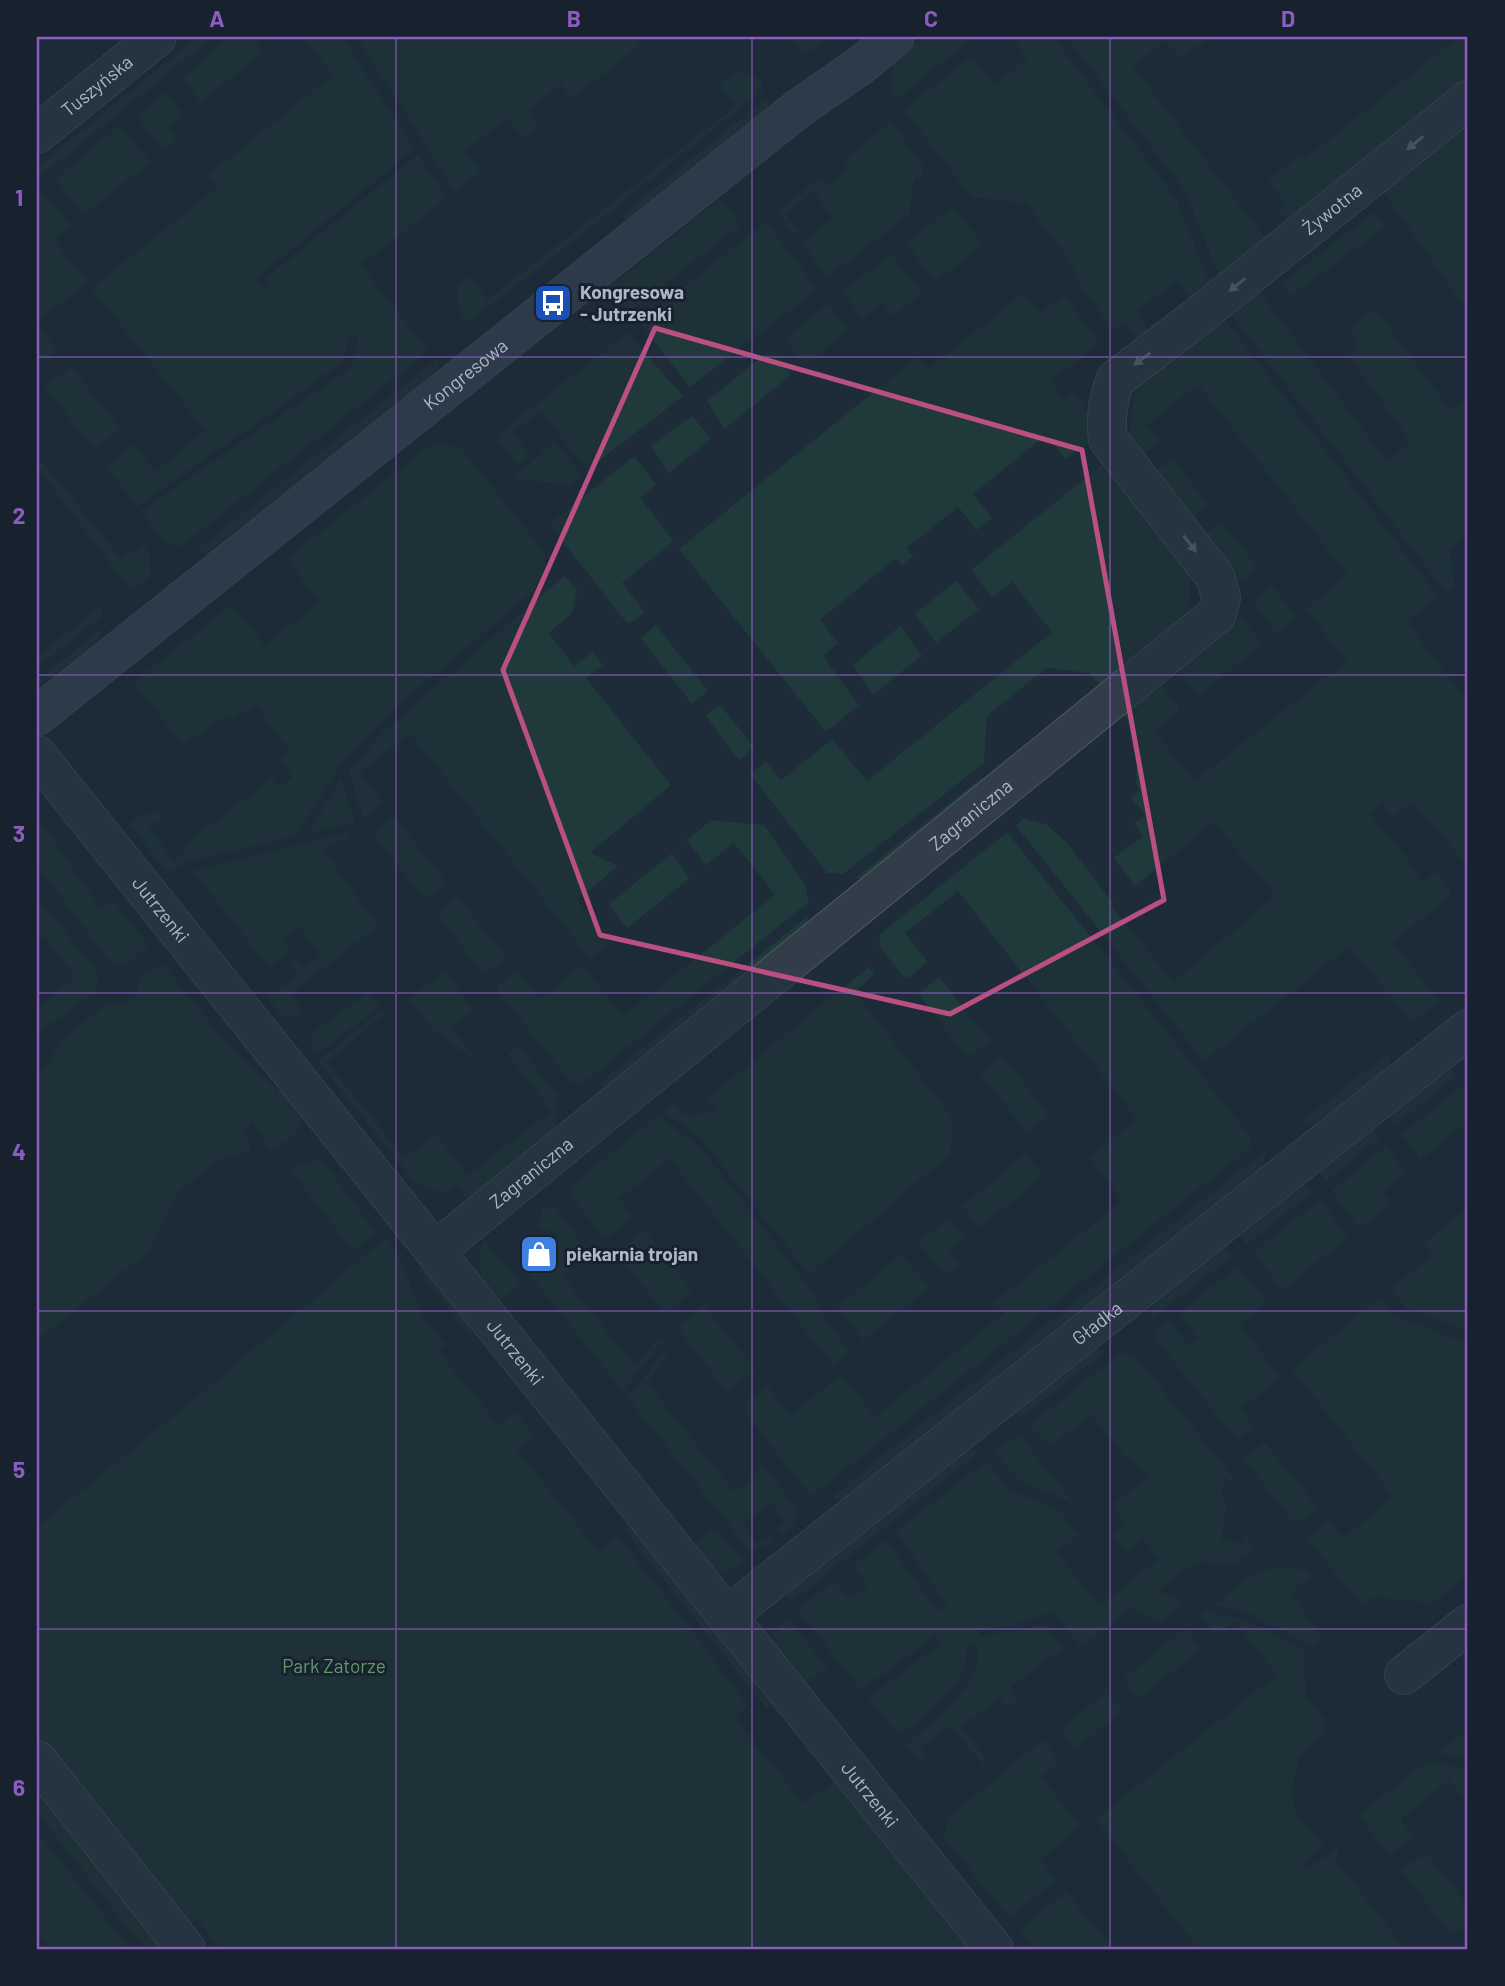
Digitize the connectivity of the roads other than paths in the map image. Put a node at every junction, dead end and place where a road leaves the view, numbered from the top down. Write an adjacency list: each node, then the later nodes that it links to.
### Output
1 (157, 37): 4 (street, Tuszyńska)
2 (895, 37): 6 (street, Kongresowa)
3 (1468, 100): 5 (street, Żywotna, one-way to 5)
4 (37, 134)
5 (1196, 318): 9 (street, Zagraniczna, one-way to 9)
6 (37, 716)
7 (37, 755): 9 (street, Jutrzenki)
8 (1468, 1029): 10 (street, Gładka)
9 (435, 1251): 10 (street, Jutrzenki)
10 (727, 1616): 15 (street, Jutrzenki)
11 (1468, 1624): 12 (street)
12 (1404, 1675)
13 (37, 1760): 14 (street)
14 (186, 1949)
15 (994, 1949)

